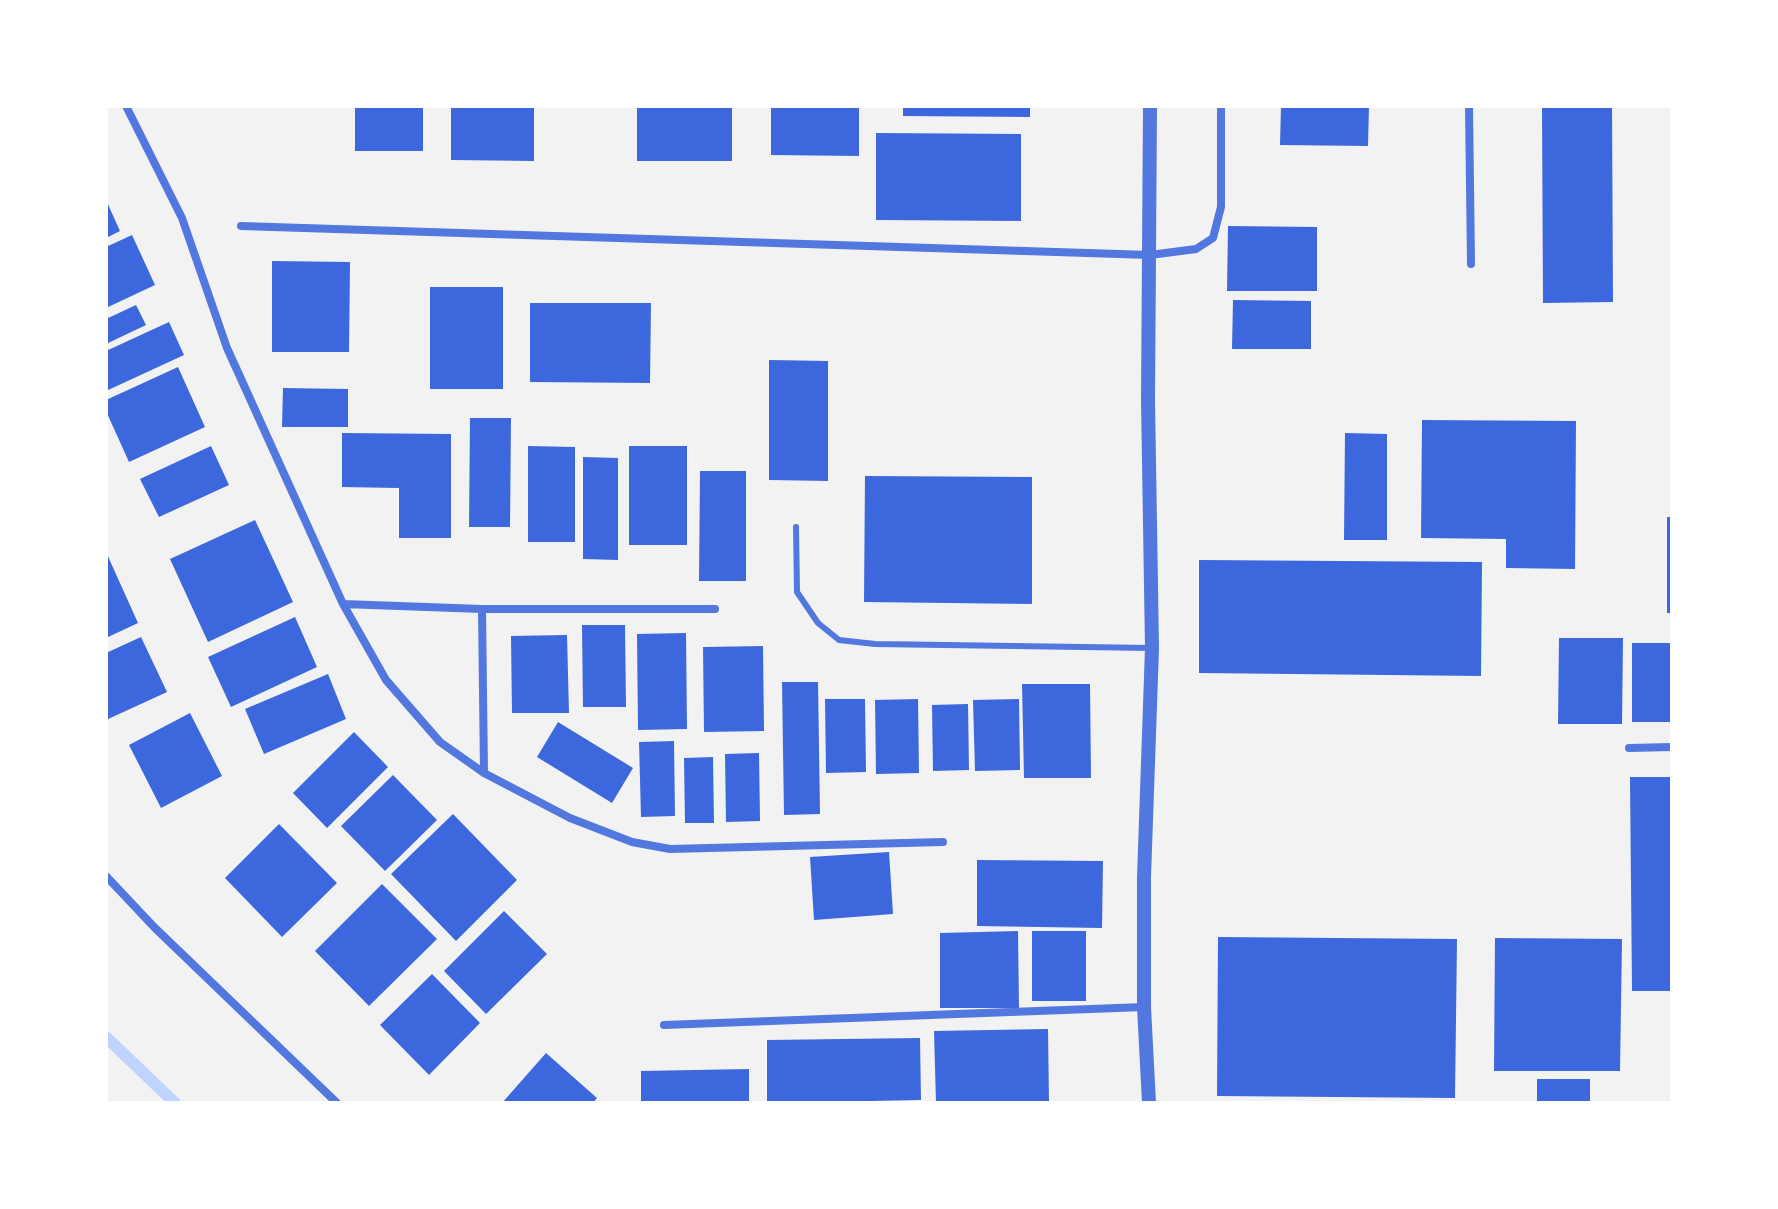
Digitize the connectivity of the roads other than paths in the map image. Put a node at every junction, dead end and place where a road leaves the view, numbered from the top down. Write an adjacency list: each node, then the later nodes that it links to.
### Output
1 (126, 106): 9 (street)
2 (1150, 106): 6 (street)
3 (1221, 106): 6 (street)
4 (1469, 106): 7 (street)
5 (241, 226): 6 (street)
6 (1150, 255): 12 (street)
7 (1471, 264)
8 (796, 527): 12 (lane)
9 (343, 604): 10 (street); 15 (street)
10 (482, 609): 11 (street); 15 (street)
11 (715, 609)
12 (1152, 648): 18 (street)
13 (1672, 747): 14 (street)
14 (1629, 748)
15 (484, 773): 16 (street)
16 (943, 842)
17 (106, 876): 20 (street)
18 (1144, 1007): 19 (street); 21 (street)
19 (664, 1025)
20 (337, 1103)
21 (1149, 1103)

